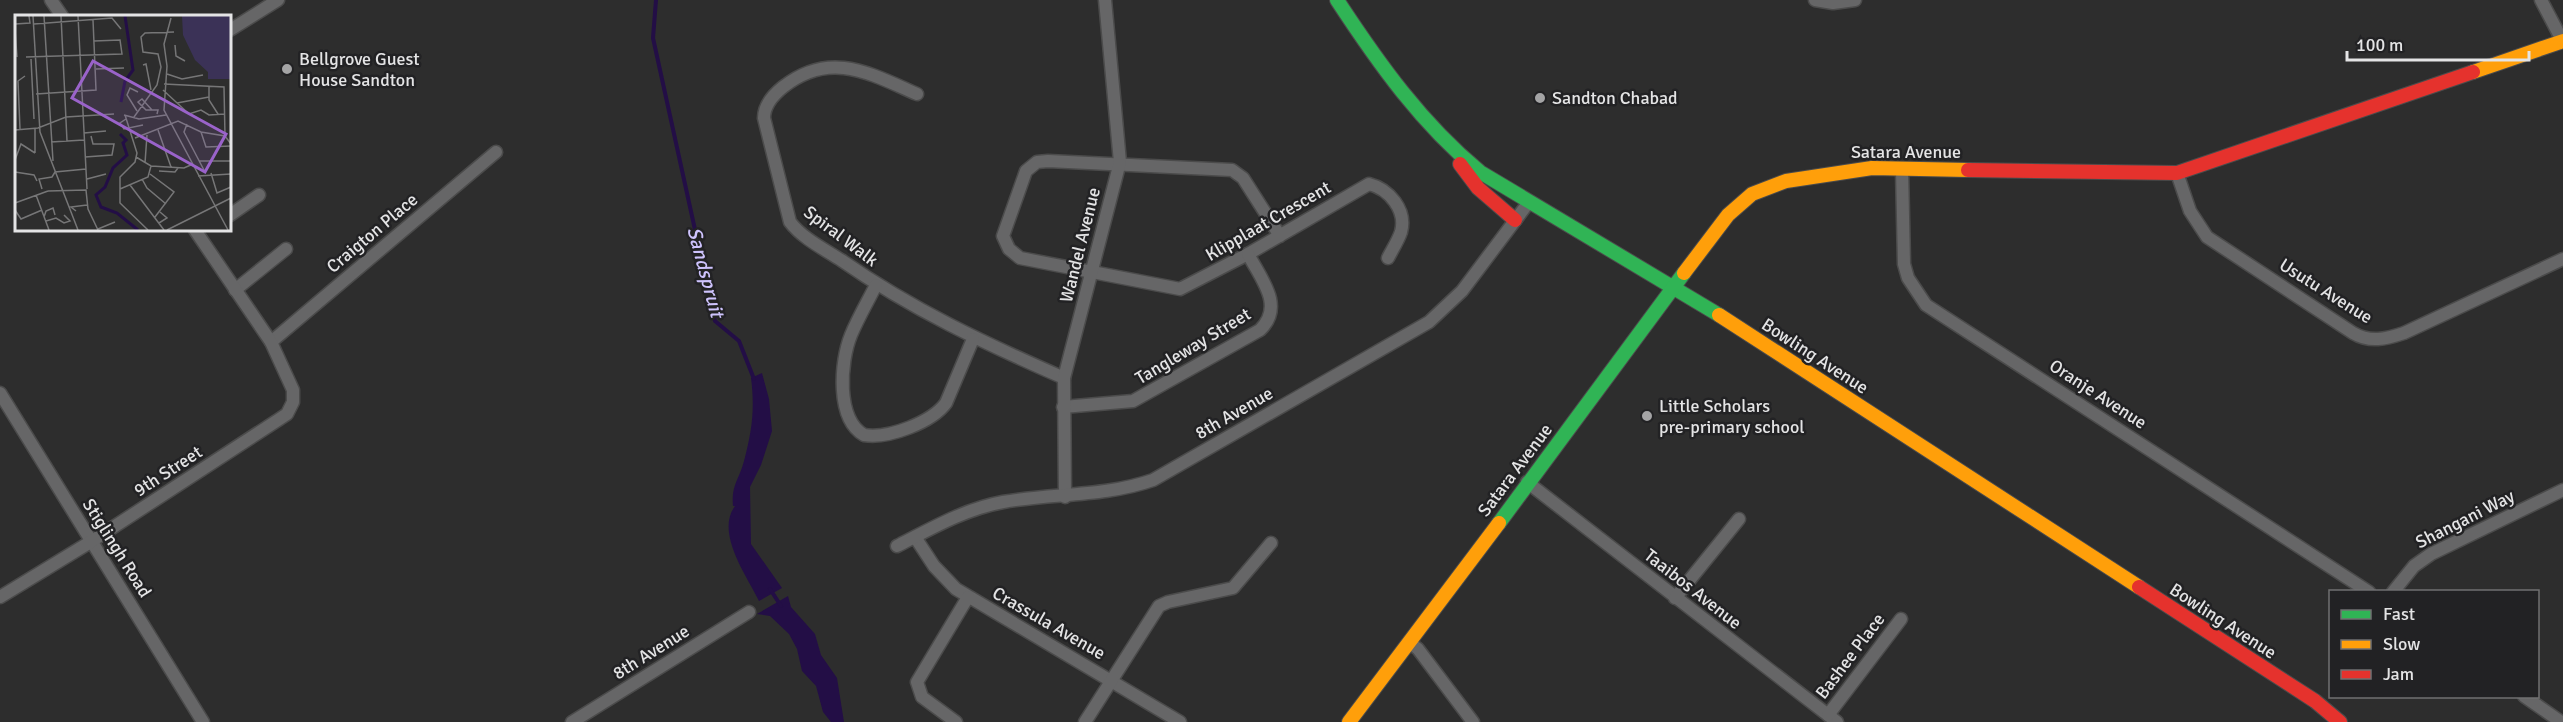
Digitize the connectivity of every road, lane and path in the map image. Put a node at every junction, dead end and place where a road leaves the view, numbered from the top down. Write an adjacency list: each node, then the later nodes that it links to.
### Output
1 (51, 0): 8 (street)
2 (278, 0): 9 (street)
3 (1104, 0): 14 (street, Wandel Avenue)
4 (1337, 0): 12 (street, Bowling Avenue)
5 (1815, 0): 6 (street)
6 (1855, 0)
7 (2541, 0): 10 (street)
8 (61, 15)
9 (231, 29)
10 (2562, 40): 16 (street, Satara Avenue)
11 (917, 94): 28 (street, Spiral Walk)
12 (1450, 147): 18 (street, Bowling Avenue); 20 (street)
13 (496, 152): 32 (street, Craigton Place)
14 (1120, 162): 22 (street); 27 (street, Wandel Avenue); 27 (street, Klipplaat Crescent)
15 (1902, 169): 16 (street, Satara Avenue); 29 (street, Satara Avenue); 44 (street, Oranje Avenue)
16 (2177, 173): 26 (street, Usutu Avenue)
17 (259, 195): 19 (street)
18 (1529, 202): 20 (street, 8th Avenue); 29 (street, Bowling Avenue)
19 (231, 214)
20 (1515, 220): 38 (street, 8th Avenue)
21 (201, 232): 30 (street, 9th Street)
22 (1280, 236): 24 (street, Klipplaat Crescent); 25 (street, Klipplaat Crescent)
23 (286, 249): 30 (street)
24 (1248, 254): 27 (street, Klipplaat Crescent); 35 (street, Tangleway Street)
25 (1388, 258)
26 (2563, 259)
27 (1092, 273): 33 (street, Wandel Avenue)
28 (876, 285): 31 (street, Spiral Walk); 31 (street)
29 (1676, 287): 36 (street, Satara Avenue); 54 (street, Bowling Avenue)
30 (236, 290): 32 (street, 9th Street)
31 (973, 339): 33 (street, Spiral Walk)
32 (271, 342): 41 (street, 9th Street)
33 (1064, 378): 35 (street, Wandel Avenue)
34 (0, 393): 41 (street, Stiglingh Road)
35 (1063, 407): 38 (street, Wandel Avenue)
36 (1527, 483): 48 (street, Taaibos Avenue); 51 (street, Satara Avenue)
37 (2563, 490): 45 (street, Shangani Way)
38 (1065, 497): 40 (street, 8th Avenue)
39 (1739, 519): 48 (street)
40 (915, 537): 43 (street, 8th Avenue); 47 (street, Crassula Avenue)
41 (92, 541): 46 (street, 9th Street); 56 (street, Stiglingh Road)
42 (1271, 543): 52 (street)
43 (897, 546)
44 (2367, 590)
45 (2394, 590)
46 (0, 597)
47 (968, 597): 52 (street, Crassula Avenue); 58 (street)
48 (1675, 598): 55 (street, Taaibos Avenue)
49 (749, 612): 57 (street, 8th Avenue)
50 (1901, 619): 55 (street, Bashee Place)
51 (1409, 642): 61 (street, Satara Avenue); 62 (street)
52 (1113, 681): 59 (street); 60 (street, Crassula Avenue)
53 (2527, 698): 65 (street)
54 (2325, 714): 63 (street, Bowling Avenue); 64 (street, Bowling Avenue)
55 (1833, 718)
56 (203, 722)
57 (572, 722)
58 (956, 722)
59 (1085, 722)
60 (1180, 722)
61 (1349, 722)
62 (1473, 722)
63 (2340, 722)
64 (2353, 722)
65 (2561, 722)

